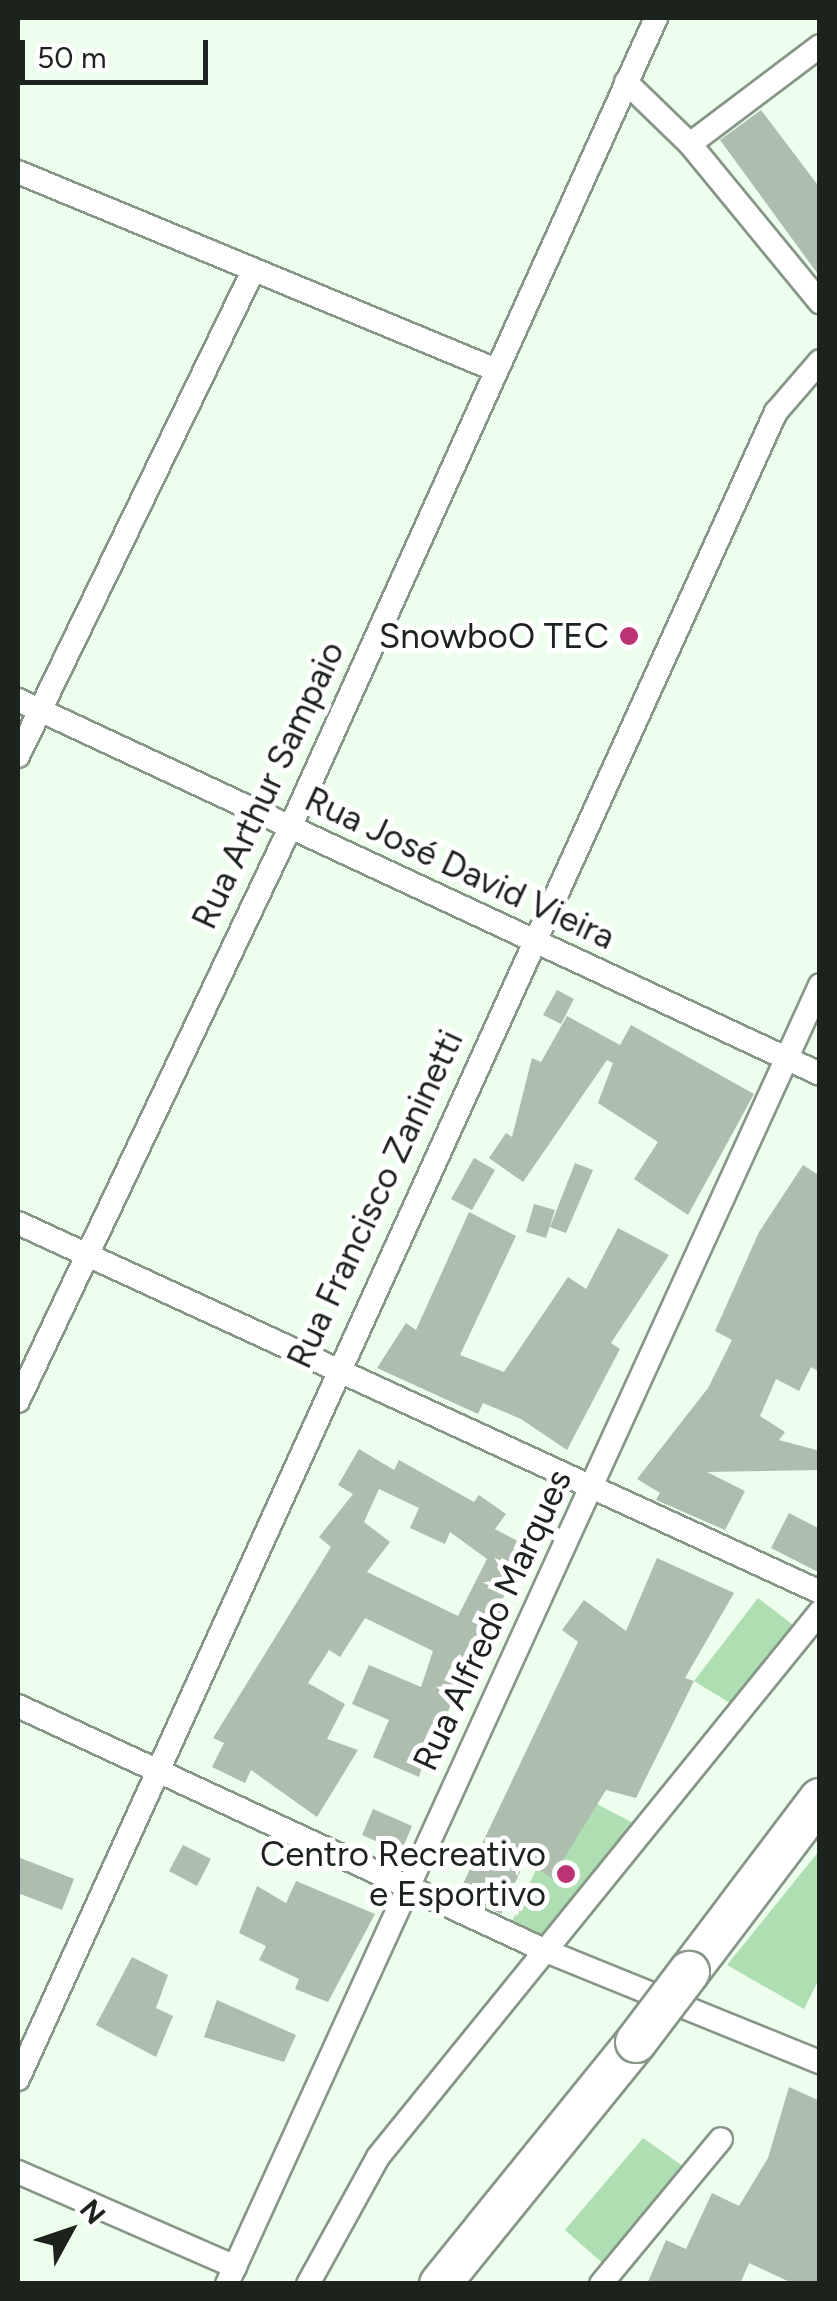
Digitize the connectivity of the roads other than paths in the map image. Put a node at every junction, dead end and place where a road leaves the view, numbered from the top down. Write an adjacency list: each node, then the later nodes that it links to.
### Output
1 (656, 18): 3 (street, Rua Arthur Sampaio)
2 (820, 46): 4 (street)
3 (626, 82): 4 (street); 9 (street, Rua Arthur Sampaio)
4 (690, 144): 7 (street)
5 (18, 172): 6 (street)
6 (252, 271): 9 (street); 11 (street)
7 (820, 302)
8 (820, 361): 14 (street, Rua Francisco Zaninetti)
9 (496, 370): 13 (street, Rua Arthur Sampaio)
10 (18, 700): 11 (street, Rua José David Vieira)
11 (40, 710): 12 (street); 13 (street, Rua José David Vieira)
12 (18, 756)
13 (290, 828): 14 (street, Rua José David Vieira); 19 (street, Rua Arthur Sampaio)
14 (531, 940): 16 (street, Rua José David Vieira); 20 (street, Rua Francisco Zaninetti)
15 (820, 986): 16 (street, Rua Alfredo Marques)
16 (786, 1058): 17 (street, Rua José David Vieira); 22 (street, Rua Alfredo Marques)
17 (820, 1074)
18 (18, 1223): 19 (street)
19 (85, 1254): 20 (street); 21 (street, Rua Arthur Sampaio)
20 (335, 1369): 22 (street); 26 (street, Rua Francisco Zaninetti)
21 (18, 1401)
22 (591, 1487): 23 (street); 28 (street, Rua Alfredo Marques)
23 (820, 1592)
24 (820, 1612): 29 (street)
25 (18, 1706): 26 (street)
26 (160, 1772): 28 (street); 32 (street, Rua Francisco Zaninetti)
27 (820, 1799): 30 (highway)
28 (408, 1888): 29 (street); 35 (street, Rua Alfredo Marques)
29 (546, 1951): 30 (street); 37 (street)
30 (678, 1986): 31 (street); 36 (highway, bridge)
31 (820, 2062)
32 (18, 2079)
33 (721, 2138): 38 (street)
34 (18, 2172): 35 (street)
35 (231, 2275)
36 (452, 2275)
37 (308, 2284)
38 (602, 2284)

